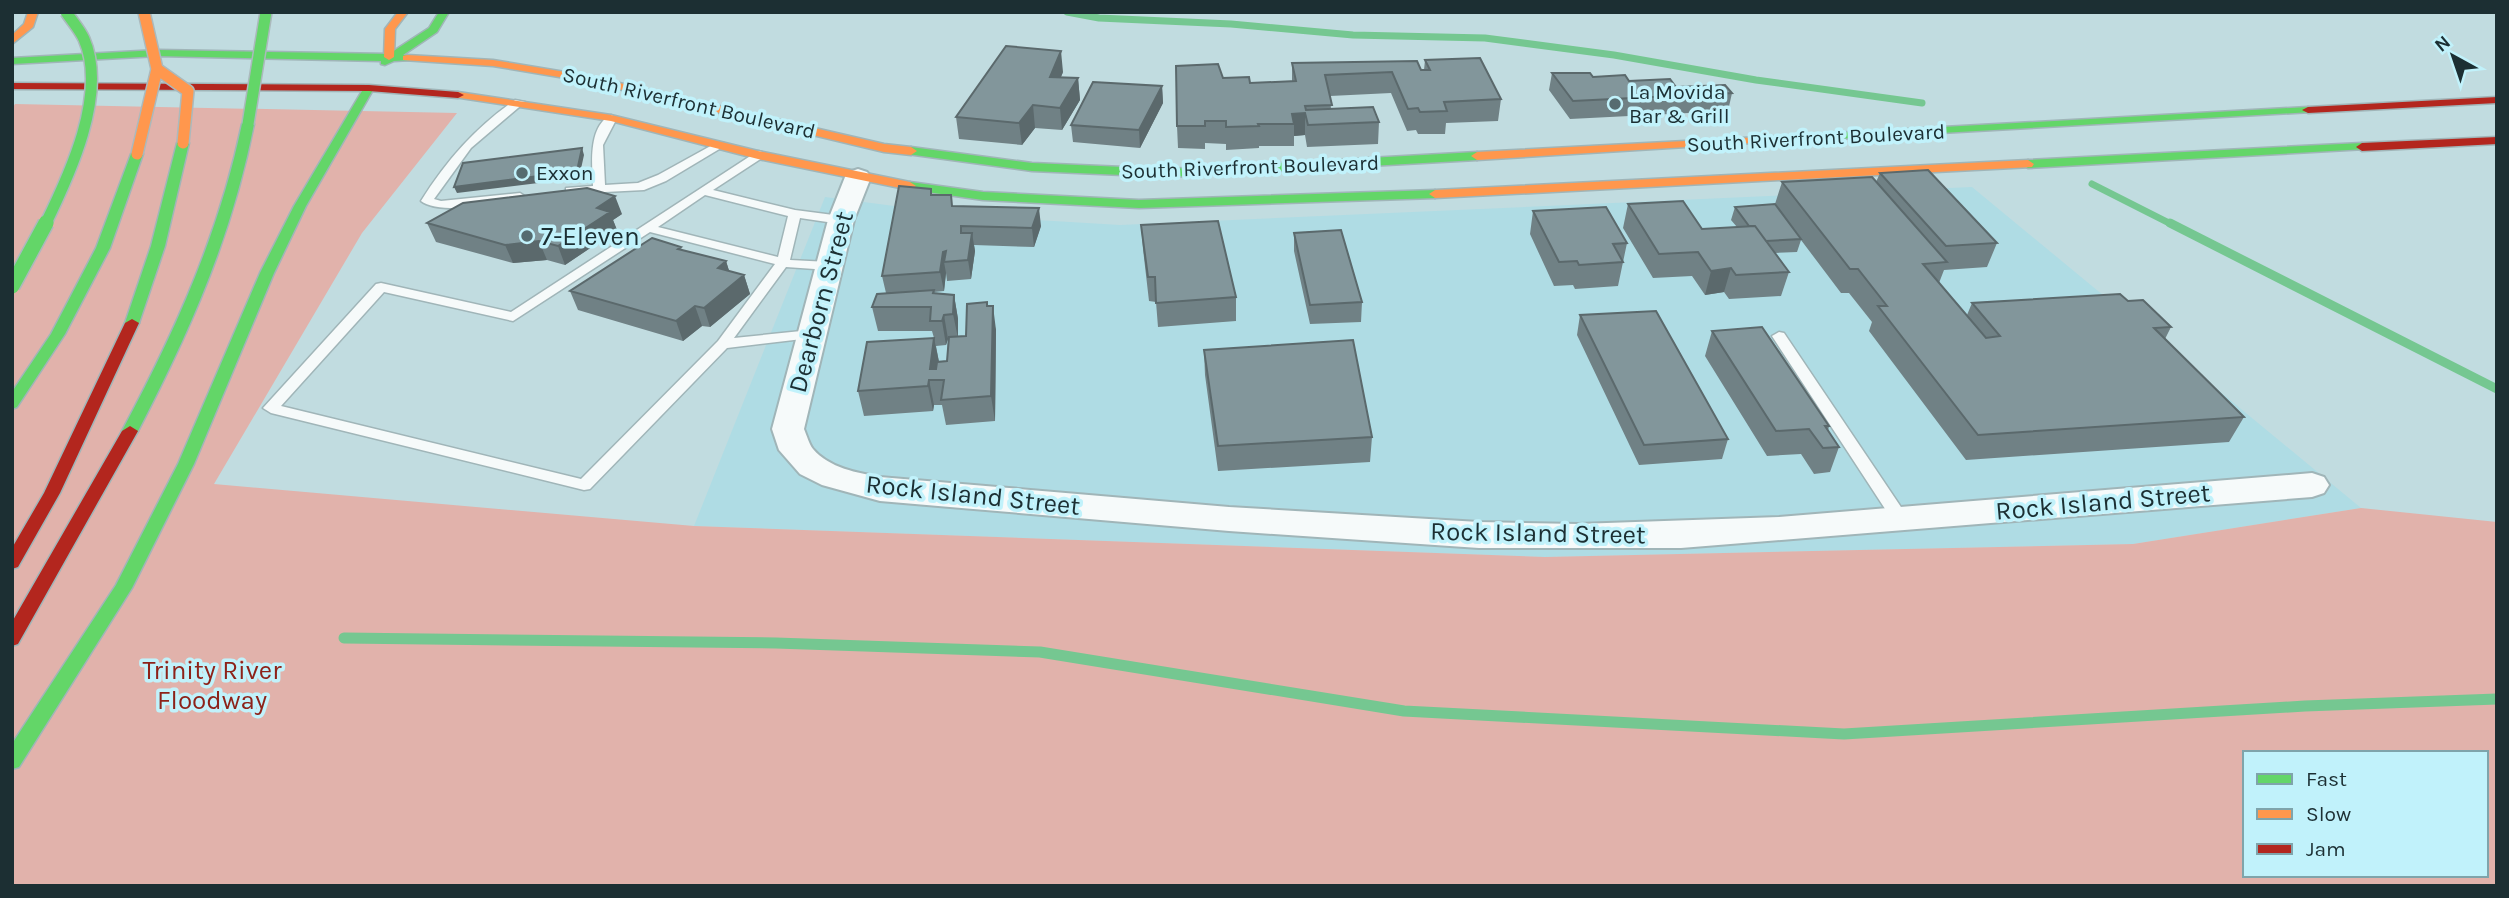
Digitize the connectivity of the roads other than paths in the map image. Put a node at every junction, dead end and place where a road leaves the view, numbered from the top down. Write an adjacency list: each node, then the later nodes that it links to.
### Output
1 (33, 12): 7 (main road)
2 (66, 12): 33 (main road, bridge)
3 (145, 12): 10 (main road, bridge)
4 (266, 12): 42 (main road, bridge)
5 (403, 12): 8 (main road)
6 (444, 12): 8 (main road)
7 (12, 41)
8 (389, 57): 9 (main road, South Riverfront Boulevard); 12 (main road); 13 (main road, South Riverfront Boulevard)
9 (12, 61)
10 (157, 69): 37 (main road, bridge); 41 (main road, bridge)
11 (12, 86): 12 (main road, South Riverfront Boulevard)
12 (369, 88): 15 (main road, South Riverfront Boulevard); 43 (main road)
13 (653, 94): 16 (main road); 20 (main road, South Riverfront Boulevard)
14 (2497, 100): 17 (main road, South Riverfront Boulevard)
15 (519, 102): 16 (main road, South Riverfront Boulevard); 27 (lane)
16 (611, 118): 19 (main road, South Riverfront Boulevard); 24 (lane)
17 (1793, 139): 20 (main road, South Riverfront Boulevard); 22 (main road)
18 (2497, 140): 22 (main road, South Riverfront Boulevard)
19 (720, 145): 21 (main road, South Riverfront Boulevard); 24 (lane)
20 (884, 148): 23 (main road)
21 (758, 155): 23 (main road, South Riverfront Boulevard); 25 (lane)
22 (1822, 174): 23 (main road, South Riverfront Boulevard)
23 (858, 177): 29 (street, Dearborn Street)
24 (600, 188): 26 (lane)
25 (704, 191): 28 (lane); 30 (lane)
26 (560, 192)
27 (534, 195)
28 (795, 214): 29 (lane); 31 (lane)
29 (841, 220): 32 (street, Dearborn Street)
30 (648, 228): 31 (lane); 36 (lane)
31 (783, 262): 32 (lane); 36 (lane)
32 (829, 266): 34 (street, Dearborn Street)
33 (12, 286)
34 (811, 334): 36 (lane); 38 (street, Dearborn Street)
35 (1779, 336): 40 (lane)
36 (723, 344)
37 (12, 404)
38 (788, 429): 40 (street, Rock Island Street)
39 (2312, 485): 40 (street, Rock Island Street)
40 (1899, 517)
41 (12, 563)
42 (12, 639)
43 (12, 761)

